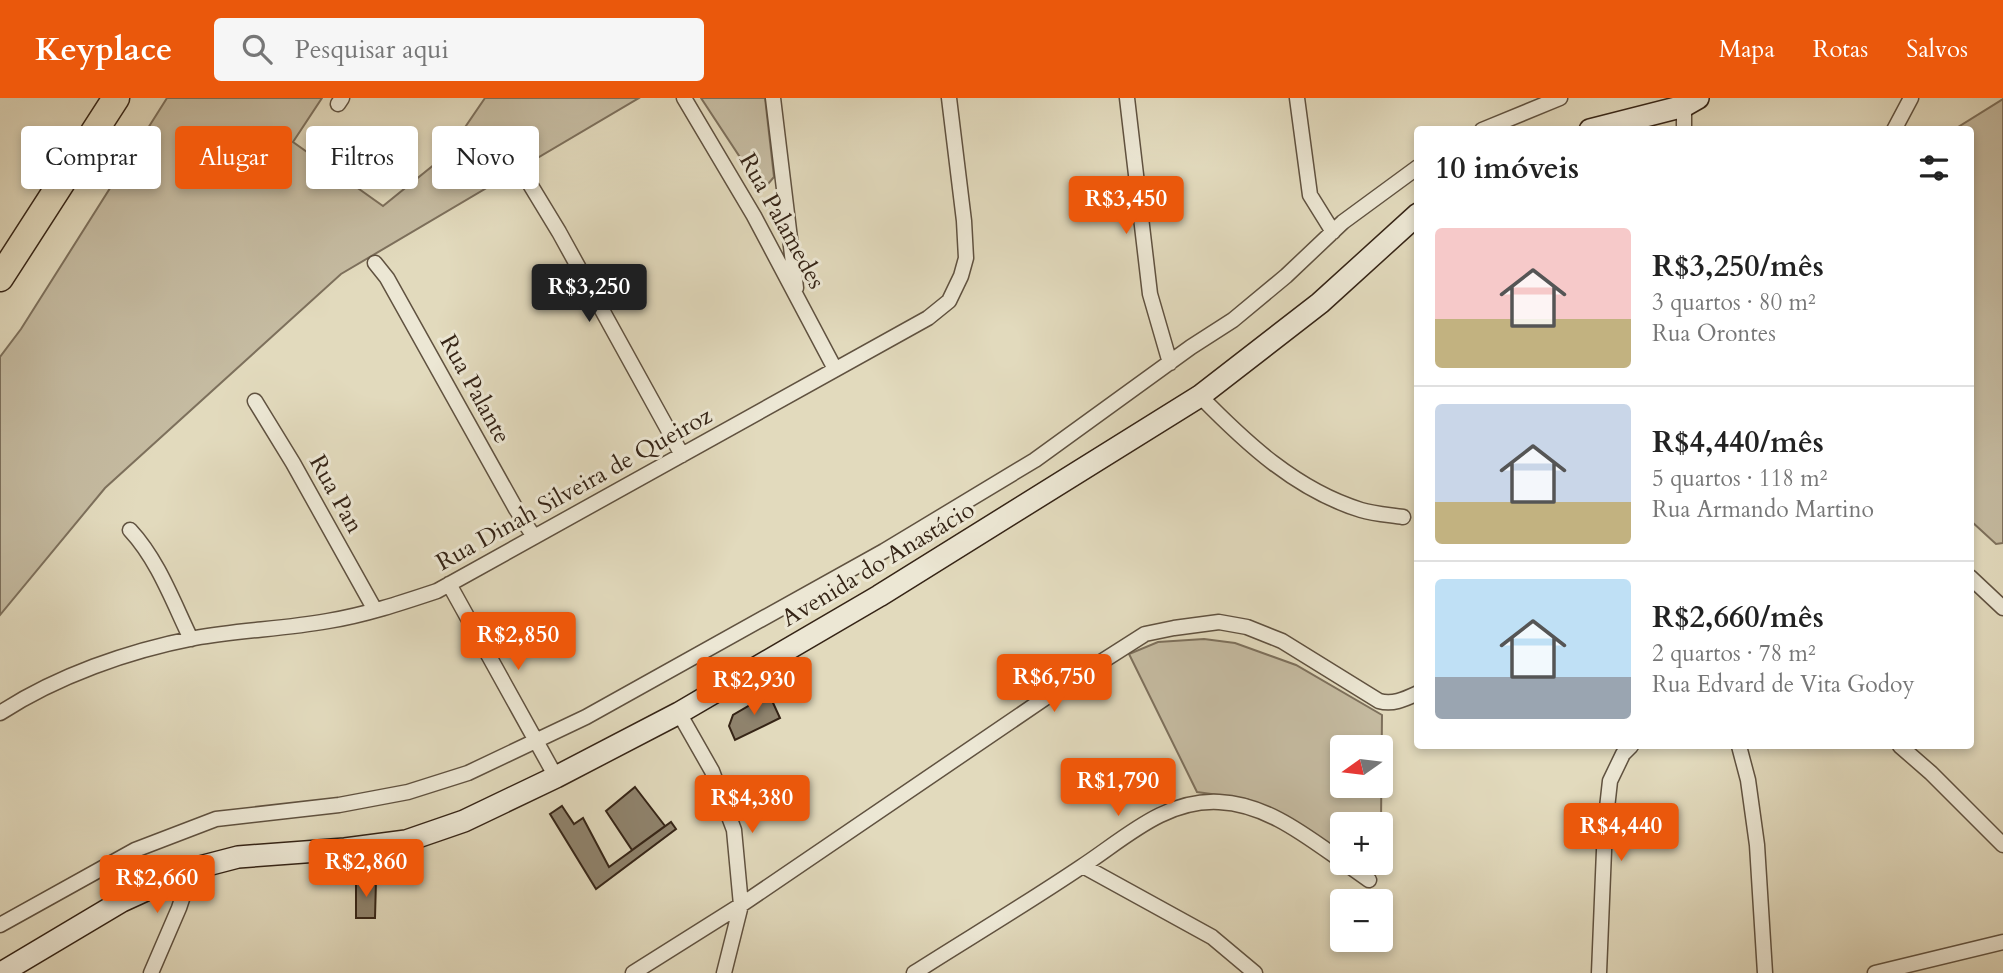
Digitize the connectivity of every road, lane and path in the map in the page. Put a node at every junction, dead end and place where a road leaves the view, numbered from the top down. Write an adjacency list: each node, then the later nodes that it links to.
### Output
1 (116, 98): 19 (highway)
2 (684, 98): 20 (street, Rua Palamedes)
3 (773, 98): 20 (street)
4 (948, 98): 22 (street, Rua Dinah Silveira de Queiroz)
5 (1127, 98): 21 (street)
6 (1297, 98): 17 (street)
7 (1560, 98): 10 (street)
8 (1914, 99): 13 (street)
9 (1691, 102): 11 (main road); 12 (street)
10 (1492, 126)
11 (1604, 126)
12 (1685, 126)
13 (1897, 126)
14 (1414, 170): 17 (street, Avenida do Anastácio)
15 (533, 189): 25 (street)
16 (1414, 218): 23 (main road, Avenida do Anastácio)
17 (1333, 232): 21 (street, Avenida do Anastácio)
18 (375, 263): 28 (street, Rua Palante)
19 (0, 278)
20 (796, 294): 22 (street, Rua Palamedes)
21 (1170, 363): 37 (street, Avenida do Anastácio)
22 (835, 369): 25 (street, Rua Dinah Silveira de Queiroz)
23 (1200, 396): 26 (street); 36 (main road, Avenida do Anastácio)
24 (255, 401): 32 (street, Rua Pan)
25 (682, 455): 28 (street, Rua Dinah Silveira de Queiroz)
26 (1403, 517)
27 (130, 530): 33 (street)
28 (534, 537): 30 (street, Rua Dinah Silveira de Queiroz)
29 (1974, 580): 31 (street)
30 (449, 584): 32 (street, Rua Dinah Silveira de Queiroz); 37 (street)
31 (1999, 599)
32 (375, 610): 33 (street, Rua Dinah Silveira de Queiroz)
33 (191, 639): 35 (street, Rua Dinah Silveira de Queiroz)
34 (1414, 695): 48 (street)
35 (0, 713)
36 (679, 713): 41 (main road, Avenida do Anastácio); 48 (street)
37 (536, 741): 41 (street); 49 (street, Avenida do Anastácio)
38 (1628, 749): 57 (street)
39 (1740, 749): 58 (street)
40 (1903, 749): 42 (street)
41 (556, 777): 45 (main road, Avenida do Anastácio)
42 (2003, 845)
43 (1330, 852): 44 (street)
44 (1083, 866): 55 (street); 56 (street)
45 (192, 869): 51 (main road, Avenida do Anastácio); 52 (street)
46 (1362, 875): 47 (street)
47 (1369, 880)
48 (740, 905): 53 (street); 54 (street)
49 (0, 925)
50 (2003, 942): 59 (street)
51 (1, 973)
52 (151, 973)
53 (633, 973)
54 (724, 973)
55 (914, 973)
56 (1255, 973)
57 (1599, 973)
58 (1765, 973)
59 (1875, 973)

